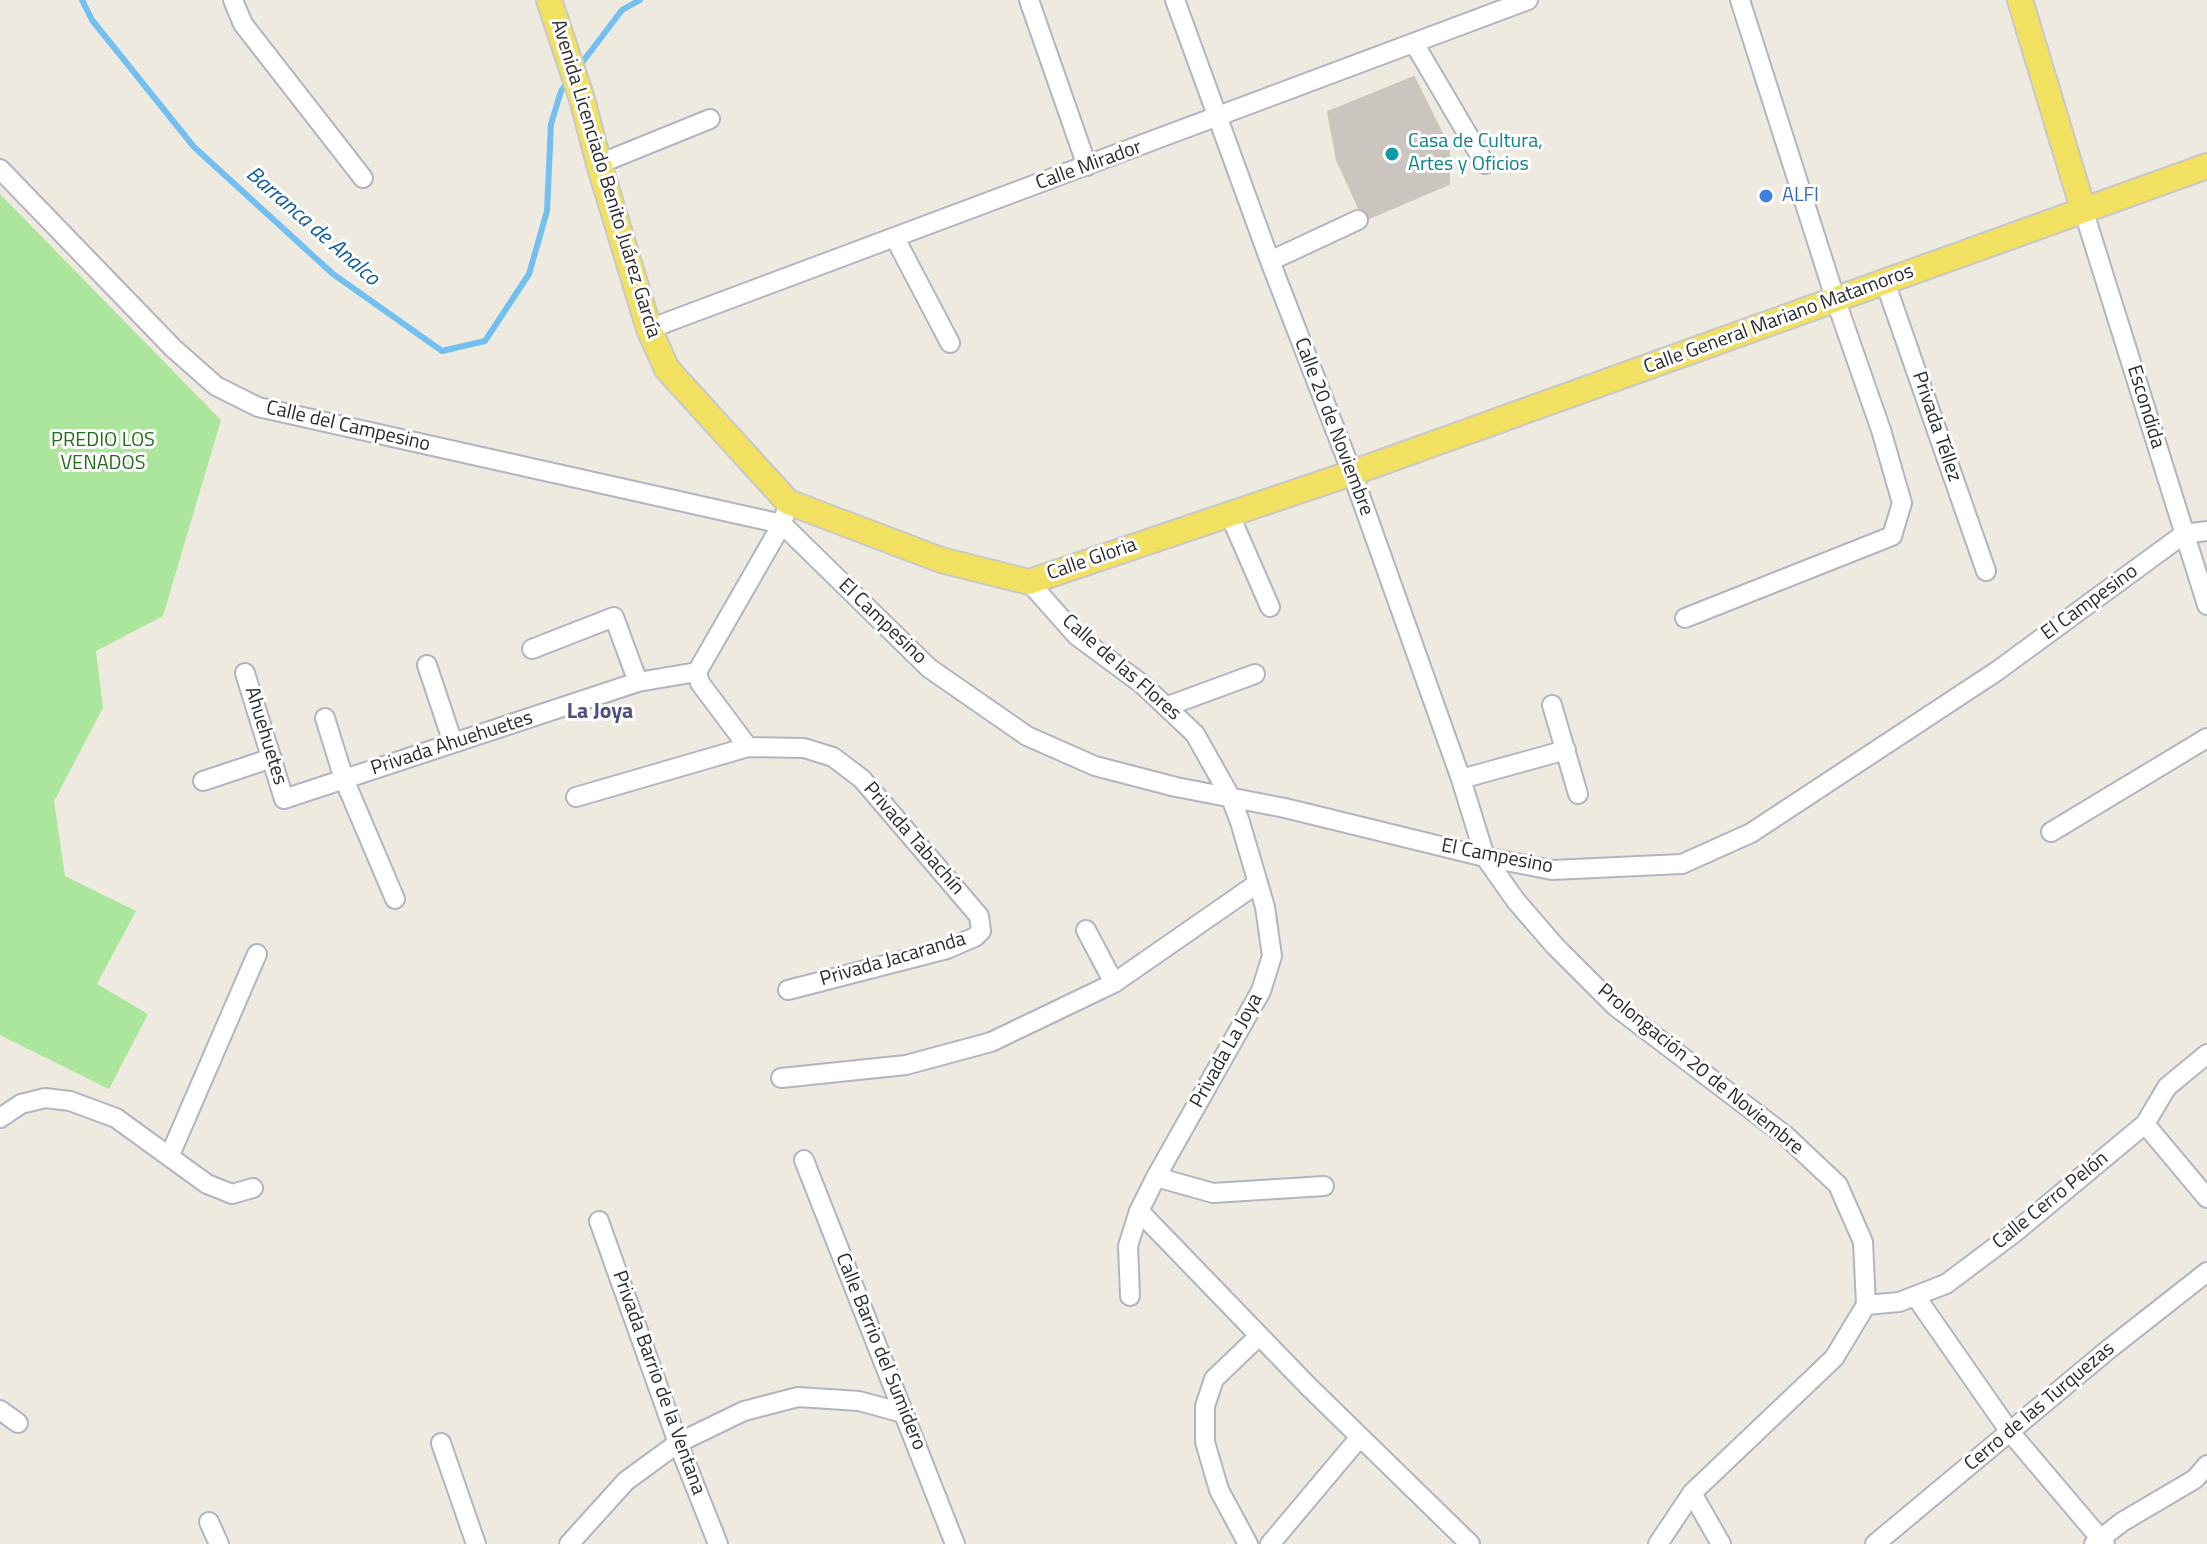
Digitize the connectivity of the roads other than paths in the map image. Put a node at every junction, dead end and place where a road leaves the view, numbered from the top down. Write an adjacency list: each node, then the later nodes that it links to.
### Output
1 (233, 0): 16 (street)
2 (549, 0): 11 (main road, Avenida Licenciado Benito Juárez García)
3 (1029, 0): 13 (street)
4 (1175, 0): 9 (street, Calle 20 de Noviembre)
5 (1528, 0): 8 (street, Calle Mirador)
6 (1740, 0): 22 (street)
7 (2020, 0): 17 (main road)
8 (1414, 43): 9 (street, Calle Mirador); 12 (street)
9 (1217, 118): 13 (street, Calle Mirador); 20 (street, Calle 20 de Noviembre)
10 (710, 119): 11 (street)
11 (599, 164): 23 (main road, Avenida Licenciado Benito Juárez García)
12 (1485, 164)
13 (1087, 166): 19 (street, Calle Mirador)
14 (2207, 166): 17 (main road, Calle General Mariano Matamoros)
15 (0, 169): 26 (street, Calle del Campesino)
16 (363, 178)
17 (2083, 209): 21 (main road, Calle General Mariano Matamoros); 29 (street, Escondida)
18 (1358, 220): 20 (street)
19 (895, 238): 23 (street, Calle Mirador); 24 (street)
20 (1270, 261): 25 (street, Calle 20 de Noviembre)
21 (1885, 282): 22 (main road, Calle General Mariano Matamoros); 30 (street, Privada Téllez)
22 (1836, 301): 25 (main road, Calle General Mariano Matamoros); 34 (street)
23 (649, 329): 26 (main road, Avenida Licenciado Benito Juárez García)
24 (950, 343)
25 (1352, 473): 27 (main road, Calle Gloria); 50 (street, Calle 20 de Noviembre)
26 (785, 513): 31 (main road, Calle Gloria); 37 (street); 54 (street, El Campesino)
27 (1229, 513): 31 (main road, Calle Gloria); 33 (street)
28 (2207, 531): 29 (street, El Campesino)
29 (2184, 534): 32 (street, Escondida); 57 (street, El Campesino)
30 (1986, 571)
31 (1029, 582): 42 (street, Calle de las Flores)
32 (2207, 605)
33 (1270, 607)
34 (1685, 618)
35 (532, 649): 40 (street)
36 (427, 665): 45 (street)
37 (697, 672): 40 (street, Privada Ahuehuetes); 46 (street)
38 (245, 673): 48 (street, Ahuehuetes)
39 (1255, 674): 42 (street)
40 (638, 682): 45 (street, Privada Ahuehuetes)
41 (1552, 705): 47 (street)
42 (1168, 706): 54 (street, Calle de las Flores)
43 (325, 718): 49 (street)
44 (2207, 738): 56 (street)
45 (453, 743): 49 (street, Privada Ahuehuetes)
46 (748, 747): 53 (street, Privada Tabachín); 60 (street, Privada Tabachín)
47 (1566, 750): 50 (street); 52 (street)
48 (272, 758): 51 (street); 55 (street, Ahuehuetes)
49 (344, 779): 55 (street, Privada Ahuehuetes); 59 (street, Privada Ahuehuetes)
50 (1461, 779): 57 (street, Calle 20 de Noviembre)
51 (203, 781)
52 (1578, 794)
53 (576, 797)
54 (1231, 798): 57 (street, El Campesino); 58 (street, Privada La Joya)
55 (284, 799)
56 (2051, 832)
57 (1485, 857): 80 (street, Prolongación 20 de Noviembre)
58 (1258, 883): 63 (street); 71 (street, Privada La Joya)
59 (395, 899)
60 (979, 916): 64 (street, Privada Jacaranda)
61 (1086, 930): 63 (street)
62 (257, 954): 69 (street)
63 (1114, 983): 66 (street)
64 (788, 990)
65 (2207, 1054): 68 (street, Calle Cerro Pelón)
66 (781, 1078)
67 (0, 1118): 69 (street)
68 (2145, 1124): 74 (street); 79 (street, Calle Cerro Pelón)
69 (170, 1155): 73 (street)
70 (804, 1160): 83 (street, Calle Barrio del Sumidero)
71 (1156, 1177): 72 (street); 75 (street, Privada La Joya)
72 (1324, 1186)
73 (253, 1188)
74 (2207, 1198)
75 (1139, 1211): 78 (street, Privada La Joya); 81 (street)
76 (599, 1221): 88 (street, Privada Barrio de la Ventana)
77 (2207, 1272): 85 (street, Cerro de las Turquezas)
78 (1130, 1296)
79 (1916, 1297): 80 (street, Calle Cerro Pelón); 85 (street)
80 (1866, 1305): 90 (street)
81 (1259, 1336): 86 (street); 99 (street)
82 (0, 1410): 84 (street)
83 (903, 1413): 88 (street); 98 (street, Calle Barrio del Sumidero)
84 (18, 1423)
85 (2010, 1432): 93 (street); 103 (street, Cerro de las Turquezas)
86 (1360, 1437): 92 (street); 100 (street)
87 (441, 1443): 95 (street)
88 (678, 1443): 96 (street); 97 (street, Privada Barrio de la Ventana)
89 (2207, 1465): 93 (street)
90 (1692, 1493): 101 (street); 102 (street)
91 (209, 1522): 94 (street)
92 (1457, 1540)
93 (2099, 1542)
94 (219, 1544)
95 (476, 1544)
96 (569, 1544)
97 (718, 1544)
98 (955, 1544)
99 (1248, 1544)
100 (1270, 1544)
101 (1658, 1544)
102 (1721, 1544)
103 (1875, 1544)

